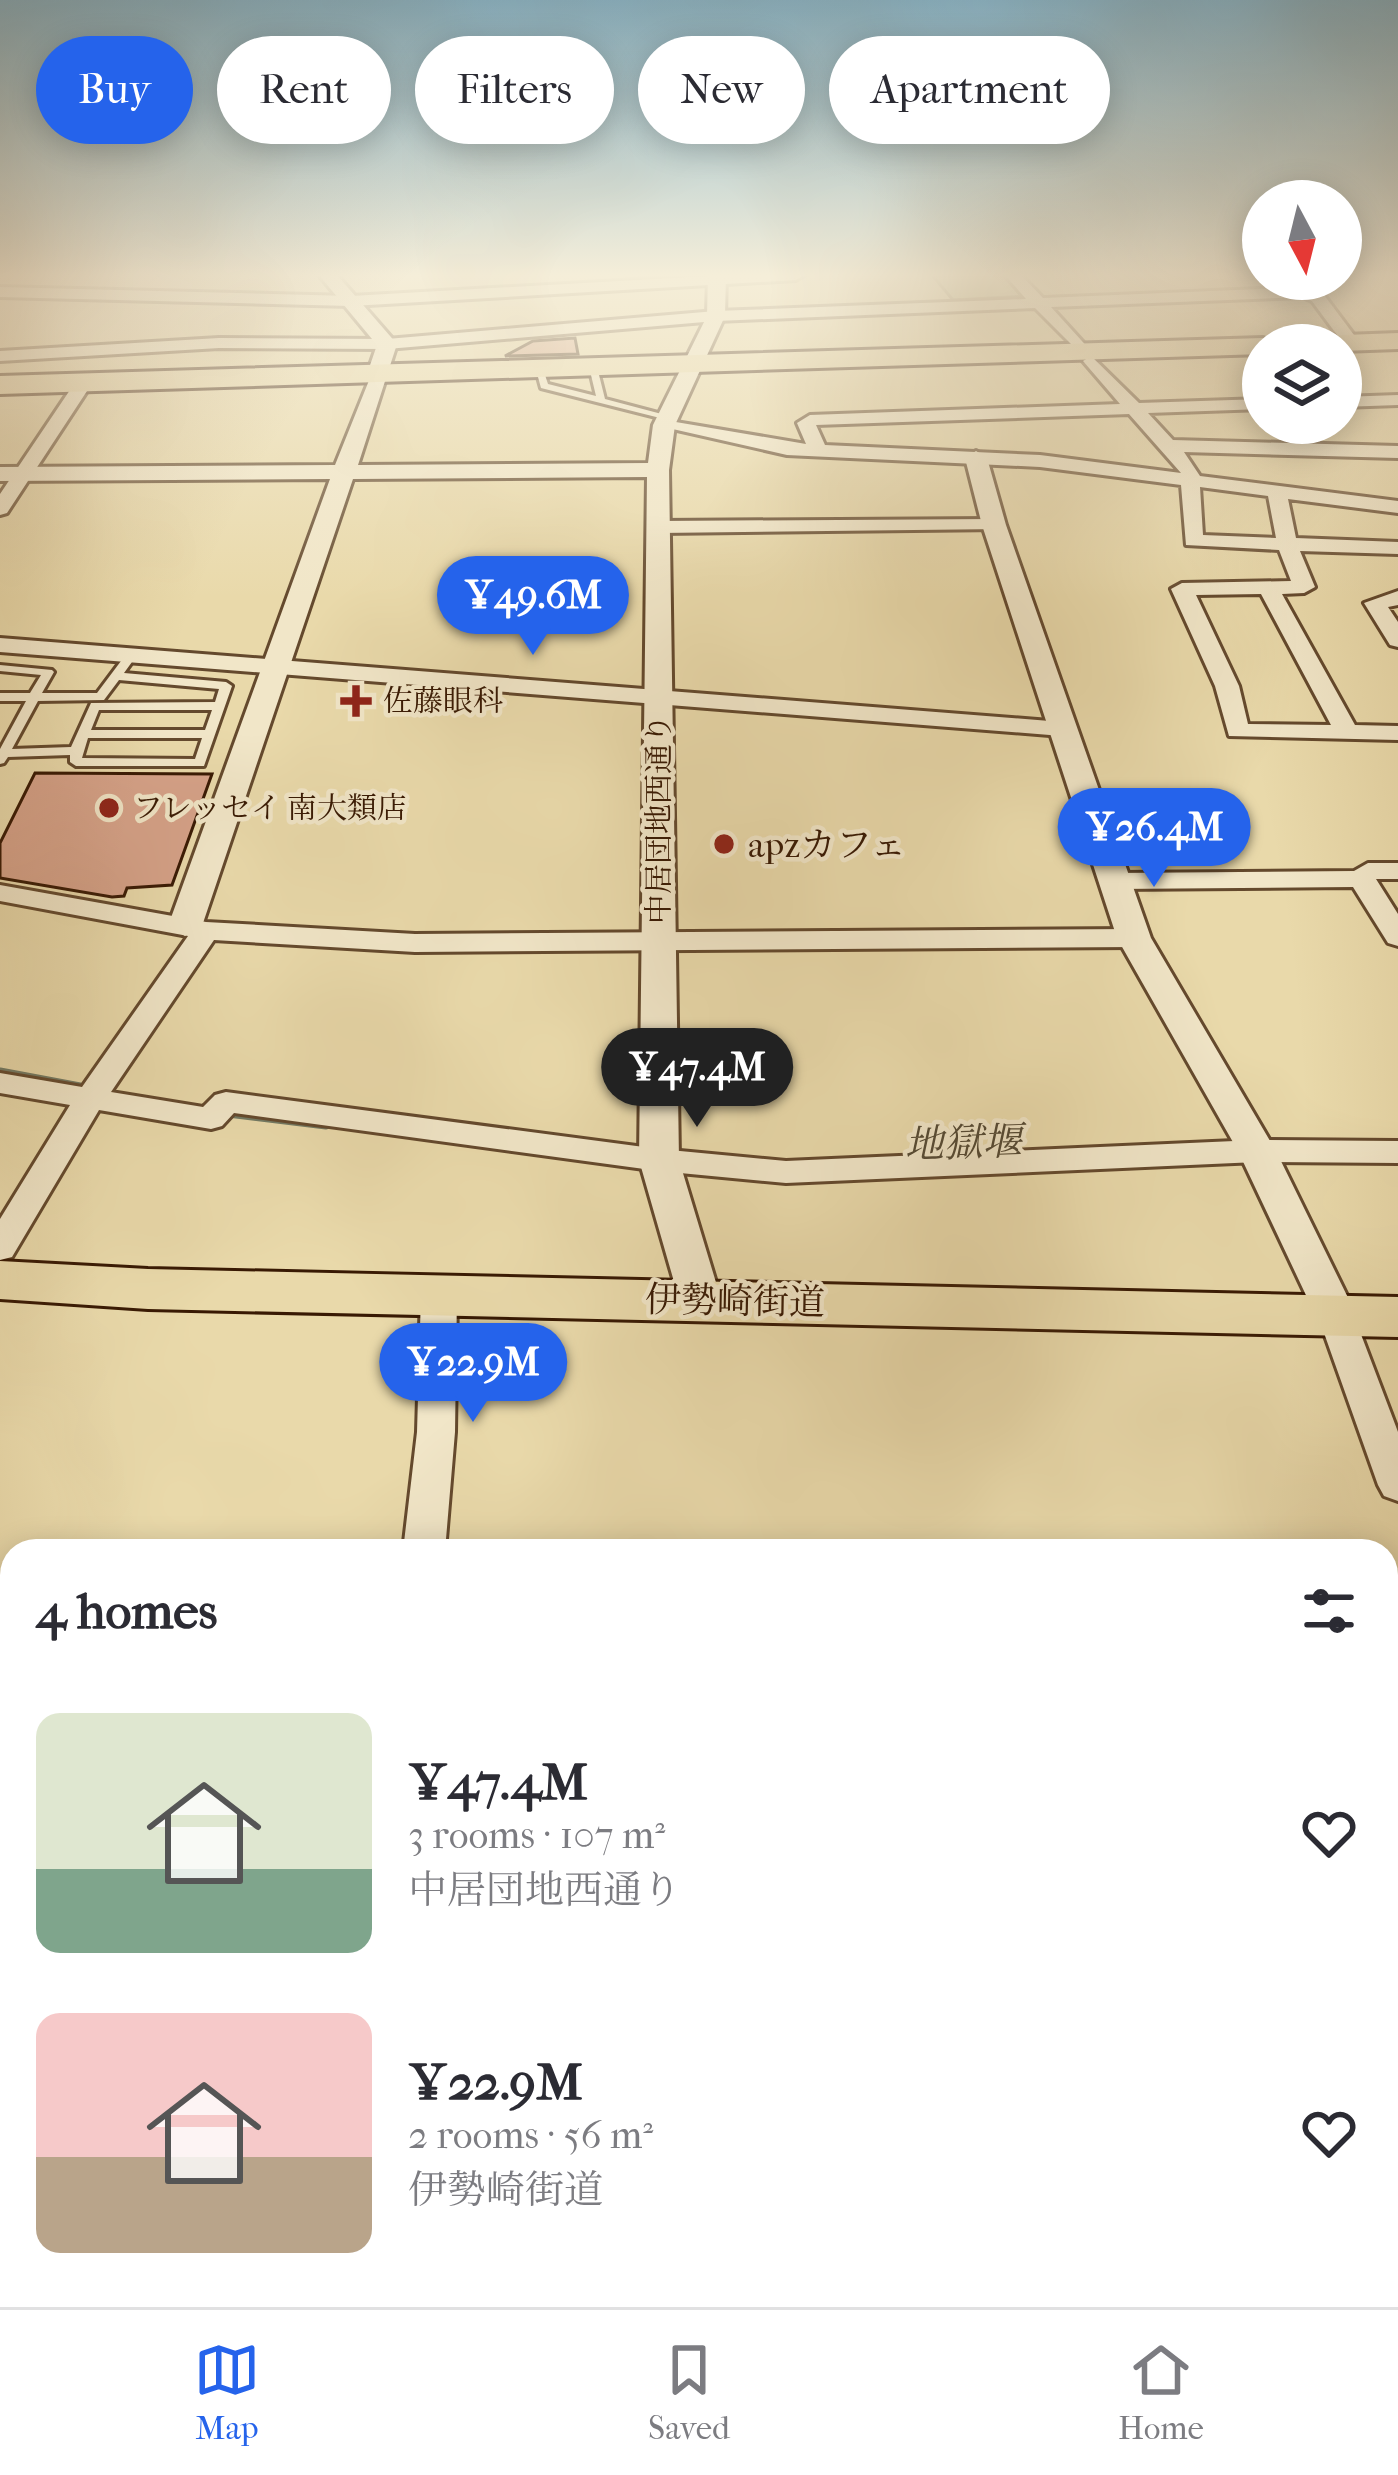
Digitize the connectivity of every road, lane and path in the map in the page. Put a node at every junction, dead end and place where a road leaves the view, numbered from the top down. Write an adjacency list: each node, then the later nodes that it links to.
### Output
1 (85, 383): 7 (street)
2 (241, 383): 7 (highway)
3 (375, 383): 20 (street)
4 (599, 383): 13 (lane)
5 (683, 383): 13 (street, 中居団地西通り)
6 (1111, 383): 12 (street)
7 (82, 387): 8 (highway); 19 (street)
8 (0, 389)
9 (1398, 400): 10 (street)
10 (1362, 401)
11 (1242, 405): 12 (street)
12 (1134, 408): 14 (street); 15 (street)
13 (666, 421): 15 (street); 18 (street, 中居団地西通り)
14 (1171, 446): 16 (street); 22 (street)
15 (818, 450): 17 (street)
16 (1398, 452)
17 (976, 458): 22 (street); 26 (street)
18 (658, 470): 20 (street); 27 (street, 中居団地西通り)
19 (26, 473): 20 (street); 21 (street); 25 (street)
20 (344, 473): 35 (street)
21 (0, 474)
22 (1192, 478): 23 (street); 28 (street)
23 (1276, 493): 24 (street); 28 (street)
24 (1398, 507)
25 (0, 509)
26 (994, 525): 27 (street); 44 (street)
27 (659, 527): 39 (street, 中居団地西通り)
28 (1287, 544): 29 (street); 30 (street)
29 (1398, 548)
30 (1269, 589): 45 (street); 45 (street)
31 (1398, 598): 32 (street)
32 (1398, 640)
33 (0, 645): 34 (street)
34 (124, 666): 35 (street); 40 (lane); 41 (lane)
35 (272, 667): 39 (street); 55 (street)
36 (0, 668): 38 (lane)
37 (0, 697): 38 (lane)
38 (34, 697): 40 (lane); 43 (lane)
39 (660, 698): 44 (street); 58 (street, 中居団地西通り)
40 (97, 702): 41 (lane); 47 (lane)
41 (219, 706): 48 (lane)
42 (0, 725): 43 (lane)
43 (19, 725): 50 (lane)
44 (1062, 729): 53 (street)
45 (1347, 732): 46 (street)
46 (1398, 733)
47 (83, 734): 48 (lane); 49 (lane)
48 (209, 734): 49 (lane)
49 (76, 751): 50 (lane)
50 (1, 755)
51 (1398, 871): 52 (street)
52 (1362, 879): 53 (street); 56 (street)
53 (1115, 881): 57 (street)
54 (0, 892): 55 (street)
55 (196, 928): 58 (street); 60 (street)
56 (1398, 937)
57 (1134, 938): 58 (street); 61 (street)
58 (658, 939): 63 (street, 中居団地西通り)
59 (0, 1083): 60 (street)
60 (90, 1100): 63 (street); 64 (street)
61 (1257, 1151): 62 (street); 63 (street); 68 (street)
62 (1398, 1152)
63 (659, 1160): 67 (street, 中居団地西通り)
64 (0, 1248)
65 (0, 1280): 66 (main road, 伊勢崎街道)
66 (439, 1294): 67 (main road, 伊勢崎街道); 71 (street)
67 (700, 1299): 68 (main road, 伊勢崎街道)
68 (1336, 1316): 69 (main road, 伊勢崎街道); 70 (street)
69 (1398, 1317)
70 (1398, 1485)
71 (425, 1539)

